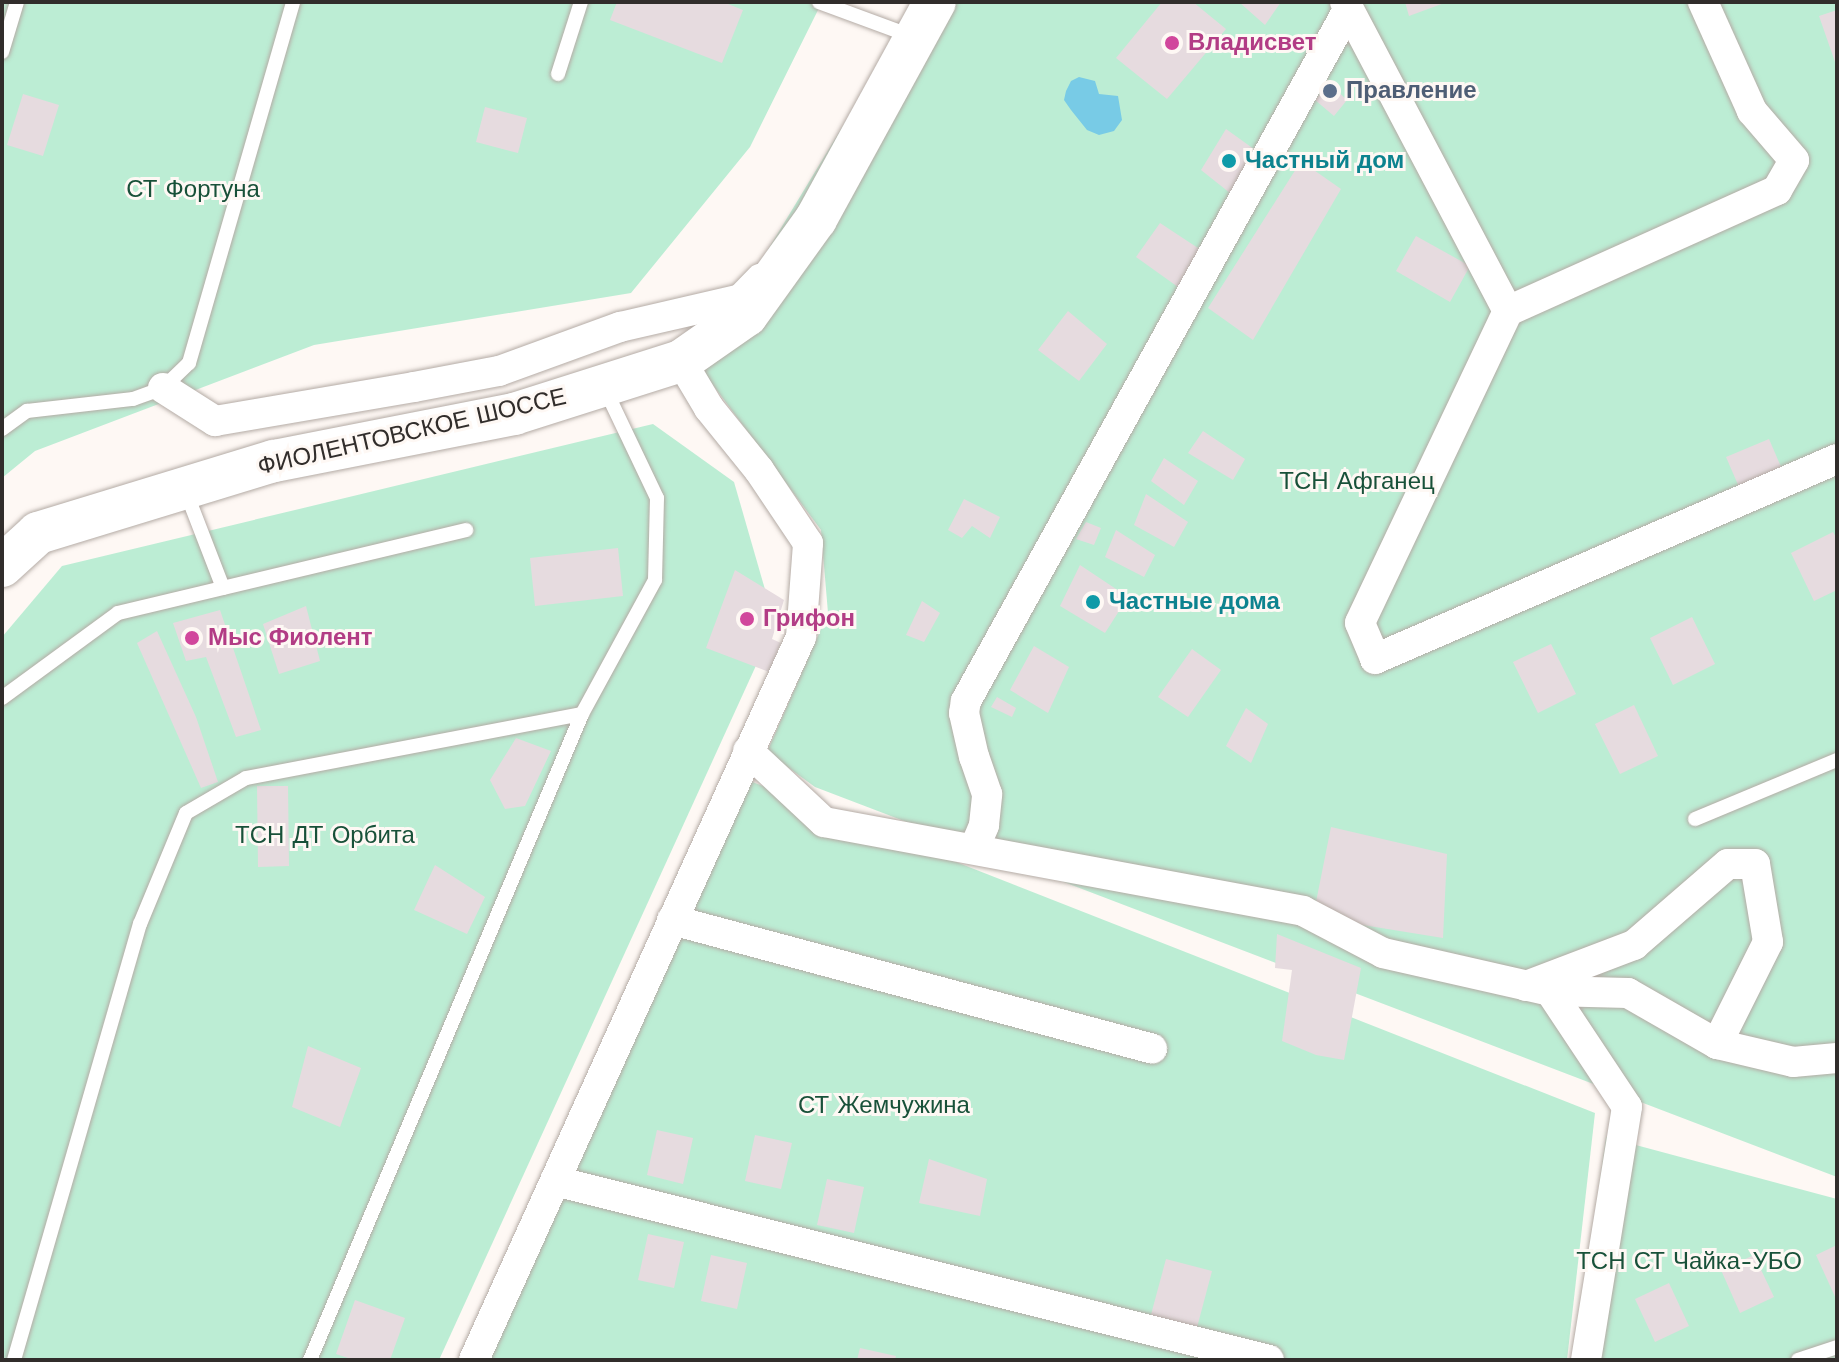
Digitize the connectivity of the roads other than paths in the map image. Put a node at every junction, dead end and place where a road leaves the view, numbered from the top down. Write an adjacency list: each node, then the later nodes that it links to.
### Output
1 (17, 2): 9 (lane)
2 (293, 2): 14 (lane)
3 (581, 2): 10 (lane)
4 (819, 2): 8 (lane)
5 (935, 2): 8 (main road, ФИОЛЕНТОВСКОЕ ШОССЕ)
6 (1703, 2): 12 (street)
7 (1347, 6): 12 (street); 27 (street)
8 (915, 38): 11 (main road, ФИОЛЕНТОВСКОЕ ШОССЕ)
9 (2, 52)
10 (558, 74)
11 (816, 219): 13 (main road, ФИОЛЕНТОВСКОЕ ШОССЕ); 14 (street)
12 (1508, 311): 17 (street)
13 (681, 361): 18 (main road, ФИОЛЕНТОВСКОЕ ШОССЕ); 24 (street)
14 (163, 388): 16 (lane)
15 (606, 391): 23 (lane)
16 (2, 429)
17 (1837, 459)
18 (185, 489): 20 (main road, ФИОЛЕНТОВСКОЕ ШОССЕ); 21 (lane)
19 (466, 530): 21 (lane)
20 (2, 566)
21 (223, 588): 22 (lane)
22 (2, 698)
23 (582, 714): 35 (lane); 36 (lane)
24 (748, 751): 27 (street); 28 (street)
25 (1837, 760): 26 (lane)
26 (1695, 819)
27 (974, 849): 29 (street)
28 (672, 920): 31 (street); 33 (street)
29 (1538, 989): 30 (street); 30 (street); 39 (street)
30 (1717, 1044): 32 (street)
31 (1152, 1049)
32 (1837, 1058)
33 (555, 1181): 37 (street); 38 (street)
34 (1837, 1347): 40 (lane)
35 (14, 1360)
36 (310, 1360)
37 (474, 1360)
38 (1269, 1360)
39 (1586, 1360)
40 (1798, 1360)

